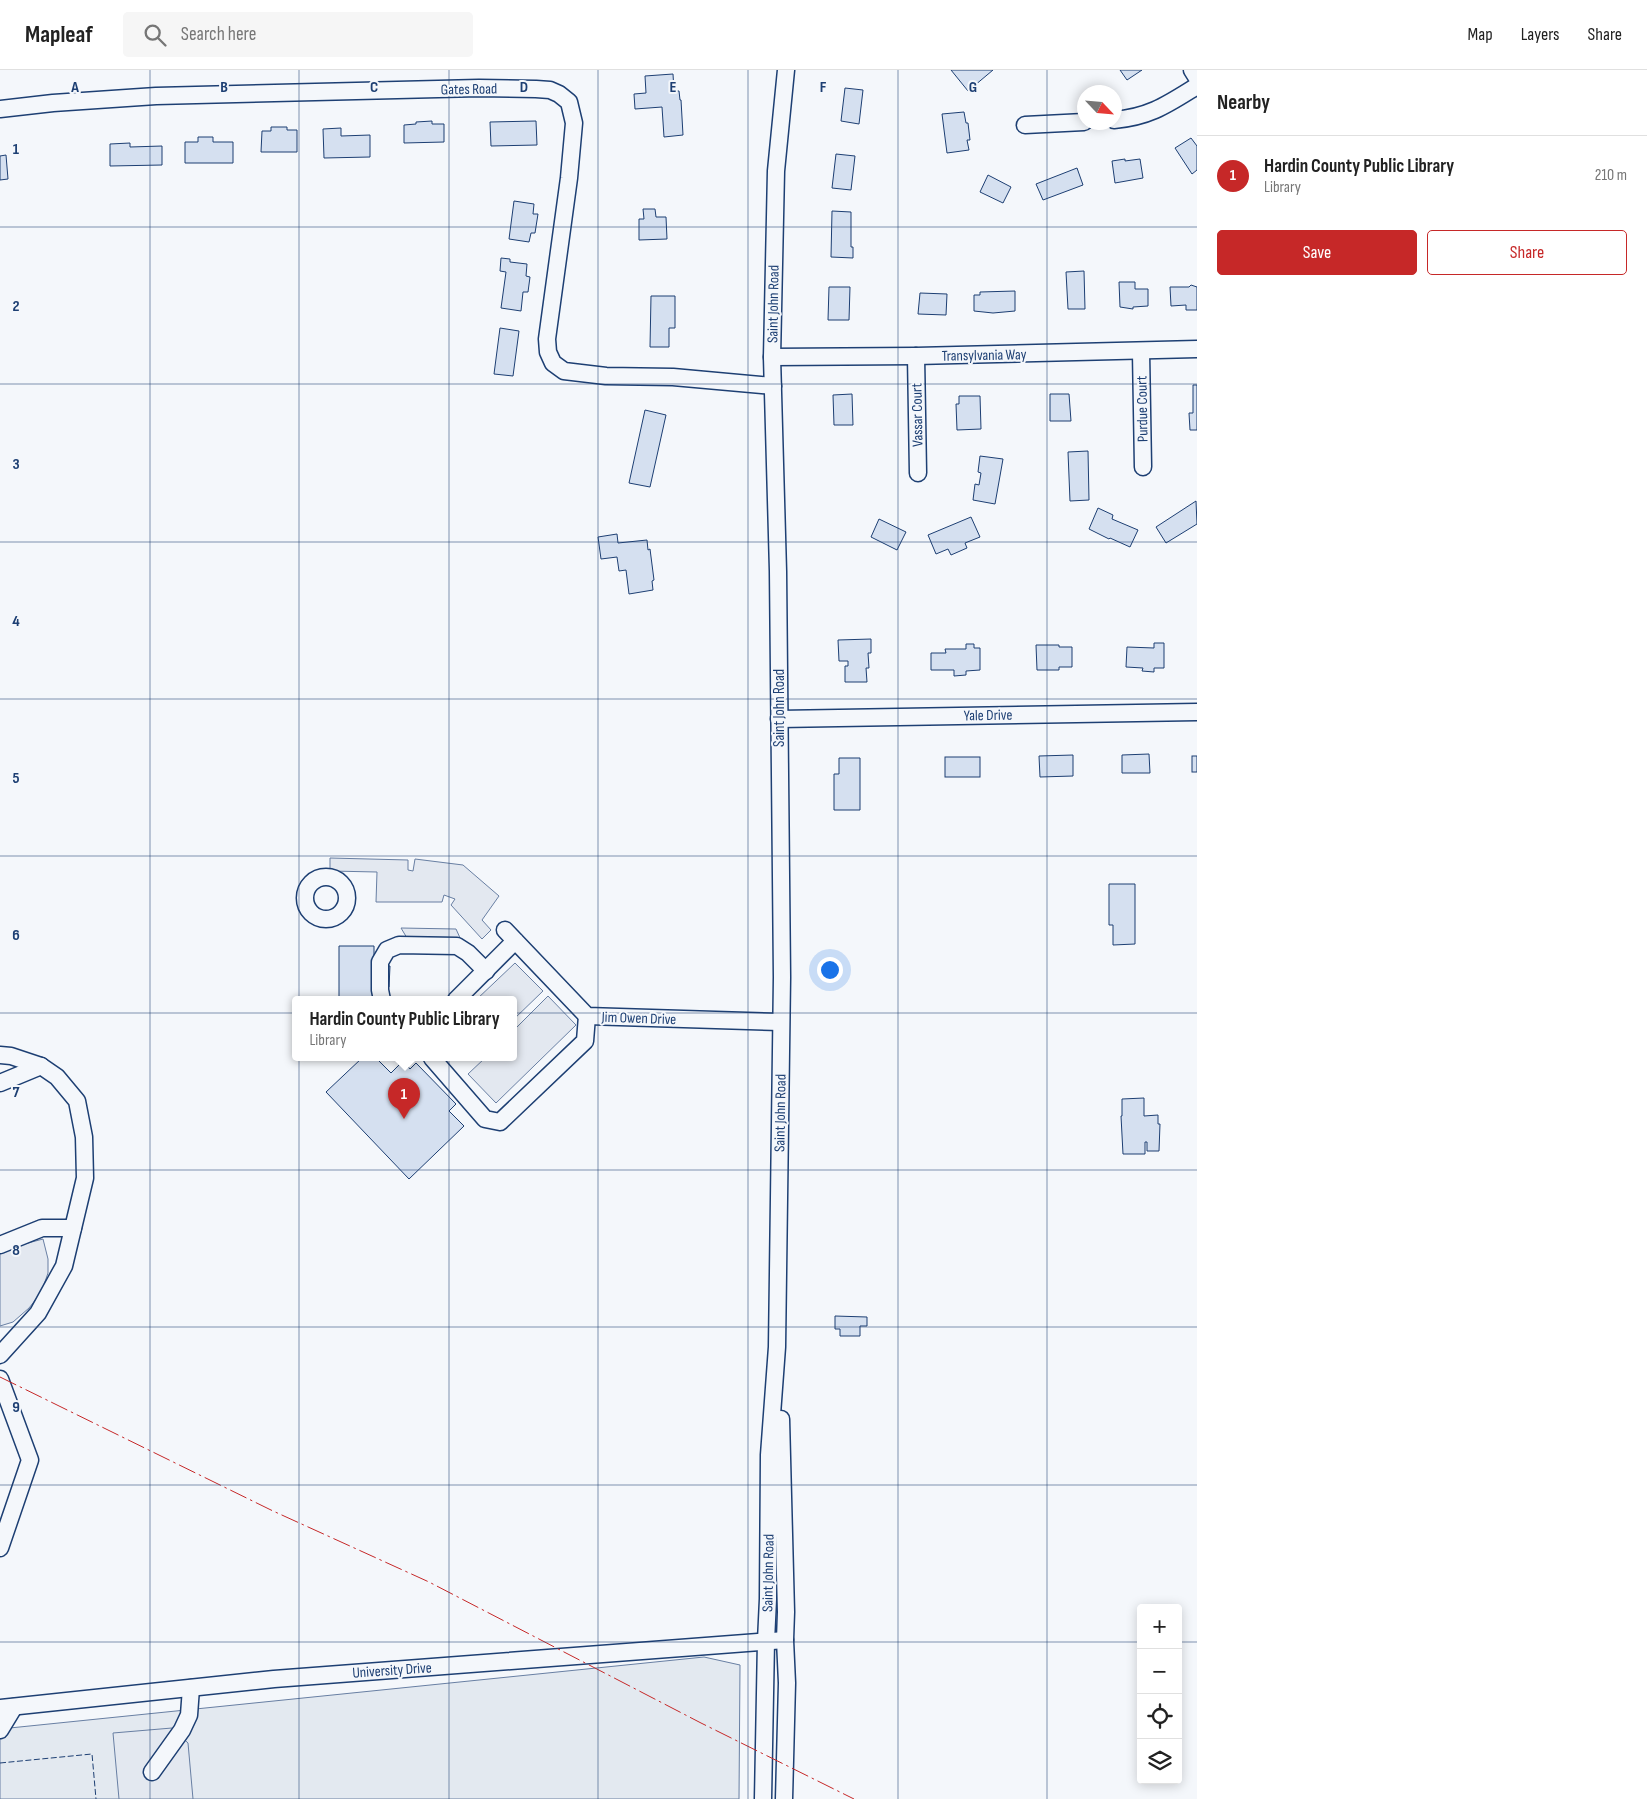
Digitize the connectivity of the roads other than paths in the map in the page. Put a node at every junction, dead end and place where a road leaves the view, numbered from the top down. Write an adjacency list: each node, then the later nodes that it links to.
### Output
1 (786, 70): 12 (street, Saint John Road)
2 (1192, 70): 3 (street)
3 (1197, 78)
4 (1197, 86): 6 (street)
5 (0, 109): 13 (street, Gates Road)
6 (1122, 119)
7 (1077, 122): 8 (street)
8 (1025, 125)
9 (1197, 349): 10 (street, Transylvania Way)
10 (1141, 352): 11 (street, Transylvania Way); 14 (street, Purdue Court)
11 (916, 356): 12 (street, Transylvania Way); 15 (street, Vassar Court)
12 (772, 357): 13 (street, Saint John Road)
13 (773, 386): 17 (street, Saint John Road)
14 (1143, 467)
15 (918, 473)
16 (1197, 712): 17 (street, Yale Drive)
17 (780, 719): 22 (street, Saint John Road)
18 (486, 971): 19 (street); 20 (street); 21 (street, Jim Owen Drive)
19 (381, 996)
20 (460, 996)
21 (586, 1016): 22 (street, Jim Owen Drive); 24 (street)
22 (780, 1022): 29 (street, Saint John Road)
23 (0, 1055): 25 (street)
24 (435, 1061)
25 (41, 1066): 26 (street); 27 (street)
26 (0, 1083)
27 (73, 1228): 28 (street); 30 (street)
28 (0, 1245)
29 (777, 1347): 33 (street, Saint John Road); 34 (street, Saint John Road)
30 (0, 1355)
31 (0, 1379): 32 (street)
32 (0, 1548)
33 (785, 1640): 34 (street, University Drive); 40 (street, Saint John Road)
34 (766, 1641): 35 (street, University Drive); 39 (street, Saint John Road)
35 (191, 1688): 36 (street, University Drive); 38 (street)
36 (7, 1708): 37 (street)
37 (0, 1730)
38 (152, 1772)
39 (763, 1799)
40 (784, 1799)

